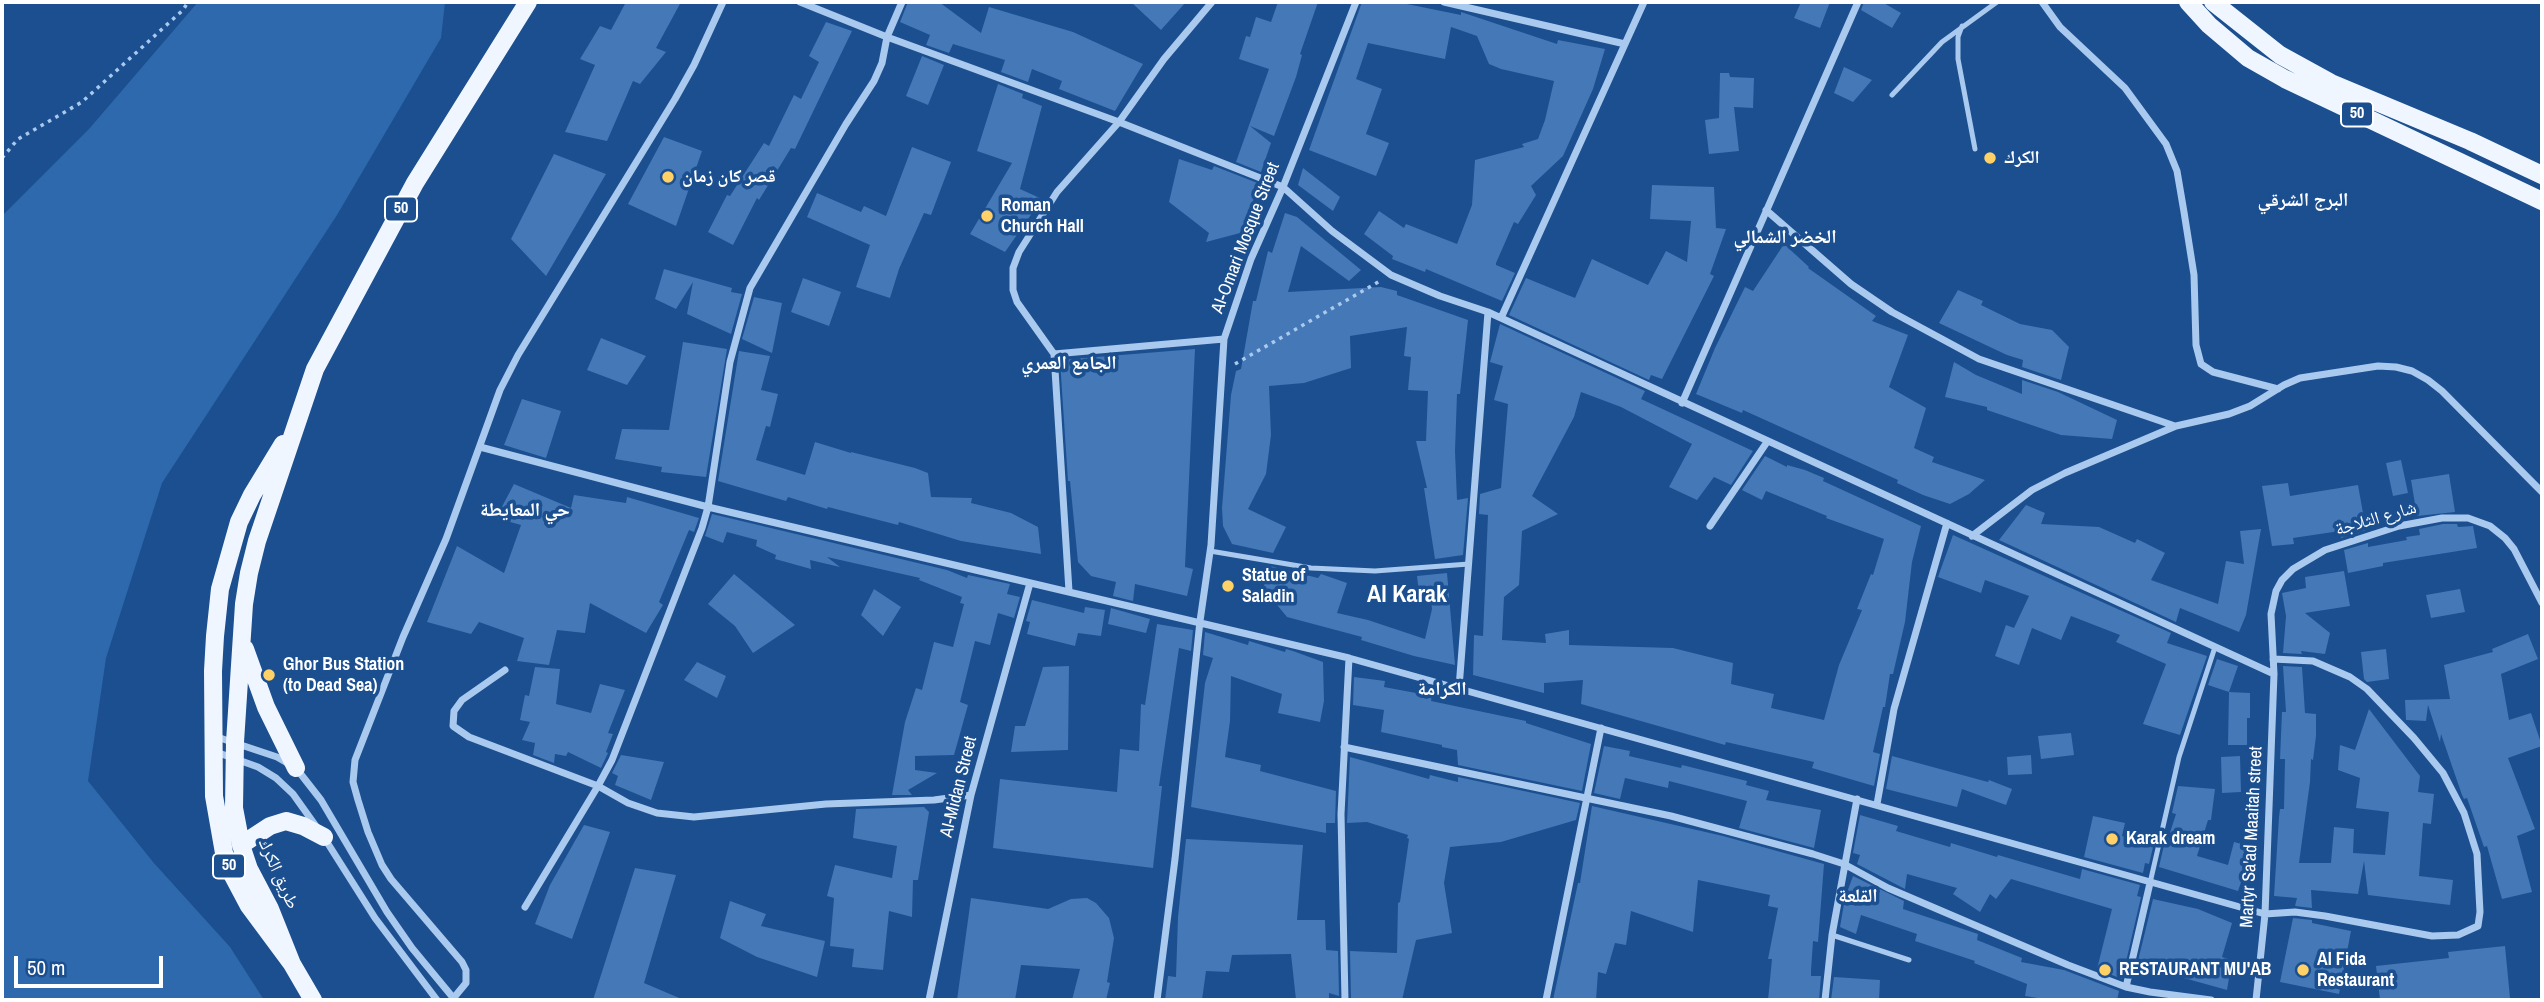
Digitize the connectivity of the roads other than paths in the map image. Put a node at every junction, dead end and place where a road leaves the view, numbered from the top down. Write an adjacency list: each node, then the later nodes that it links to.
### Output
1 (528, 2): 31 (main road, 50)
2 (723, 2): 33 (street)
3 (800, 2): 15 (street)
4 (902, 2): 15 (street)
5 (1212, 2): 18 (street)
6 (1356, 2): 21 (street, AI-Omari Mosque Street)
7 (1444, 2): 16 (street)
8 (1644, 2): 16 (street)
9 (1858, 2): 23 (street)
10 (1997, 2): 14 (lane)
11 (2042, 2): 28 (street)
12 (2188, 2): 22 (main road, 50)
13 (2213, 2): 20 (main road, 50)
14 (1962, 26): 17 (lane); 19 (lane)
15 (887, 37): 18 (street); 35 (street)
16 (1625, 44): 25 (street)
17 (1892, 95)
18 (1119, 122): 21 (street); 27 (street)
19 (1975, 149)
20 (2542, 174)
21 (1283, 187): 24 (street); 26 (street, AI-Omari Mosque Street)
22 (2542, 201)
23 (1766, 210): 29 (street); 30 (street)
24 (1488, 312): 25 (street); 40 (street)
25 (1501, 318): 29 (street)
26 (1224, 339): 27 (street); 39 (street, AI-Omari Mosque Street)
27 (1054, 354): 42 (street)
28 (2278, 390): 30 (street); 34 (street)
29 (1682, 403): 32 (street)
30 (2175, 426): 38 (street)
31 (295, 427): 45 (main road, 50); 53 (main road, 50)
32 (1767, 442): 36 (street); 37 (street)
33 (480, 447): 35 (street); 74 (street)
34 (2542, 492)
35 (708, 507): 41 (street); 57 (street)
36 (1947, 523): 38 (street); 61 (street)
37 (1710, 526)
38 (1972, 536): 46 (street)
39 (1210, 551): 40 (lane); 44 (street, AI-Omari Mosque Street)
40 (1469, 564): 51 (street)
41 (1030, 583): 42 (street); 58 (street, AI-Midan Street)
42 (1069, 591): 44 (street)
43 (2542, 603): 48 (street, شارع الثلاجة)
44 (1200, 621): 47 (street); 76 (street)
45 (242, 638): 55 (main road, 50); 56 (main road)
46 (2215, 647): 50 (street); 65 (lane)
47 (1349, 658): 51 (street); 54 (street)
48 (2273, 659): 50 (street, شارع الثلاجة); 67 (street)
49 (505, 670): 57 (street)
50 (2274, 674): 67 (street, Martyr Sa'ad Maaitah street)
51 (1459, 688): 52 (street)
52 (1601, 728): 59 (street); 60 (street)
53 (212, 743): 55 (street); 55 (street); 70 (main road, طريق الكرك / 50)
54 (1344, 747): 59 (street); 77 (street)
55 (235, 750): 56 (street); 62 (street); 63 (main road, طريق الكرك / 50)
56 (296, 768): 74 (street)
57 (598, 786): 58 (street); 66 (street)
58 (971, 795): 75 (street, AI-Midan Street)
59 (1588, 798): 64 (street); 78 (street)
60 (1857, 799): 61 (street); 64 (street)
61 (1877, 804): 65 (street)
62 (324, 837): 63 (main road); 73 (street)
63 (241, 845): 70 (main road, طريق الكرك / 50)
64 (1844, 864): 68 (street); 71 (street)
65 (2150, 883): 67 (street); 71 (street)
66 (525, 907)
67 (2266, 914): 81 (street, Martyr Sa'ad Maaitah street)
68 (1832, 936): 69 (lane); 79 (street)
69 (1909, 960)
70 (292, 964): 72 (main road, طريق الكرك / 50)
71 (2126, 986): 80 (street)
72 (313, 1000)
73 (437, 1000)
74 (453, 1000)
75 (929, 1000)
76 (1157, 1000)
77 (1345, 1000)
78 (1546, 1000)
79 (1825, 1000)
80 (2211, 1000)
81 (2256, 1000)

